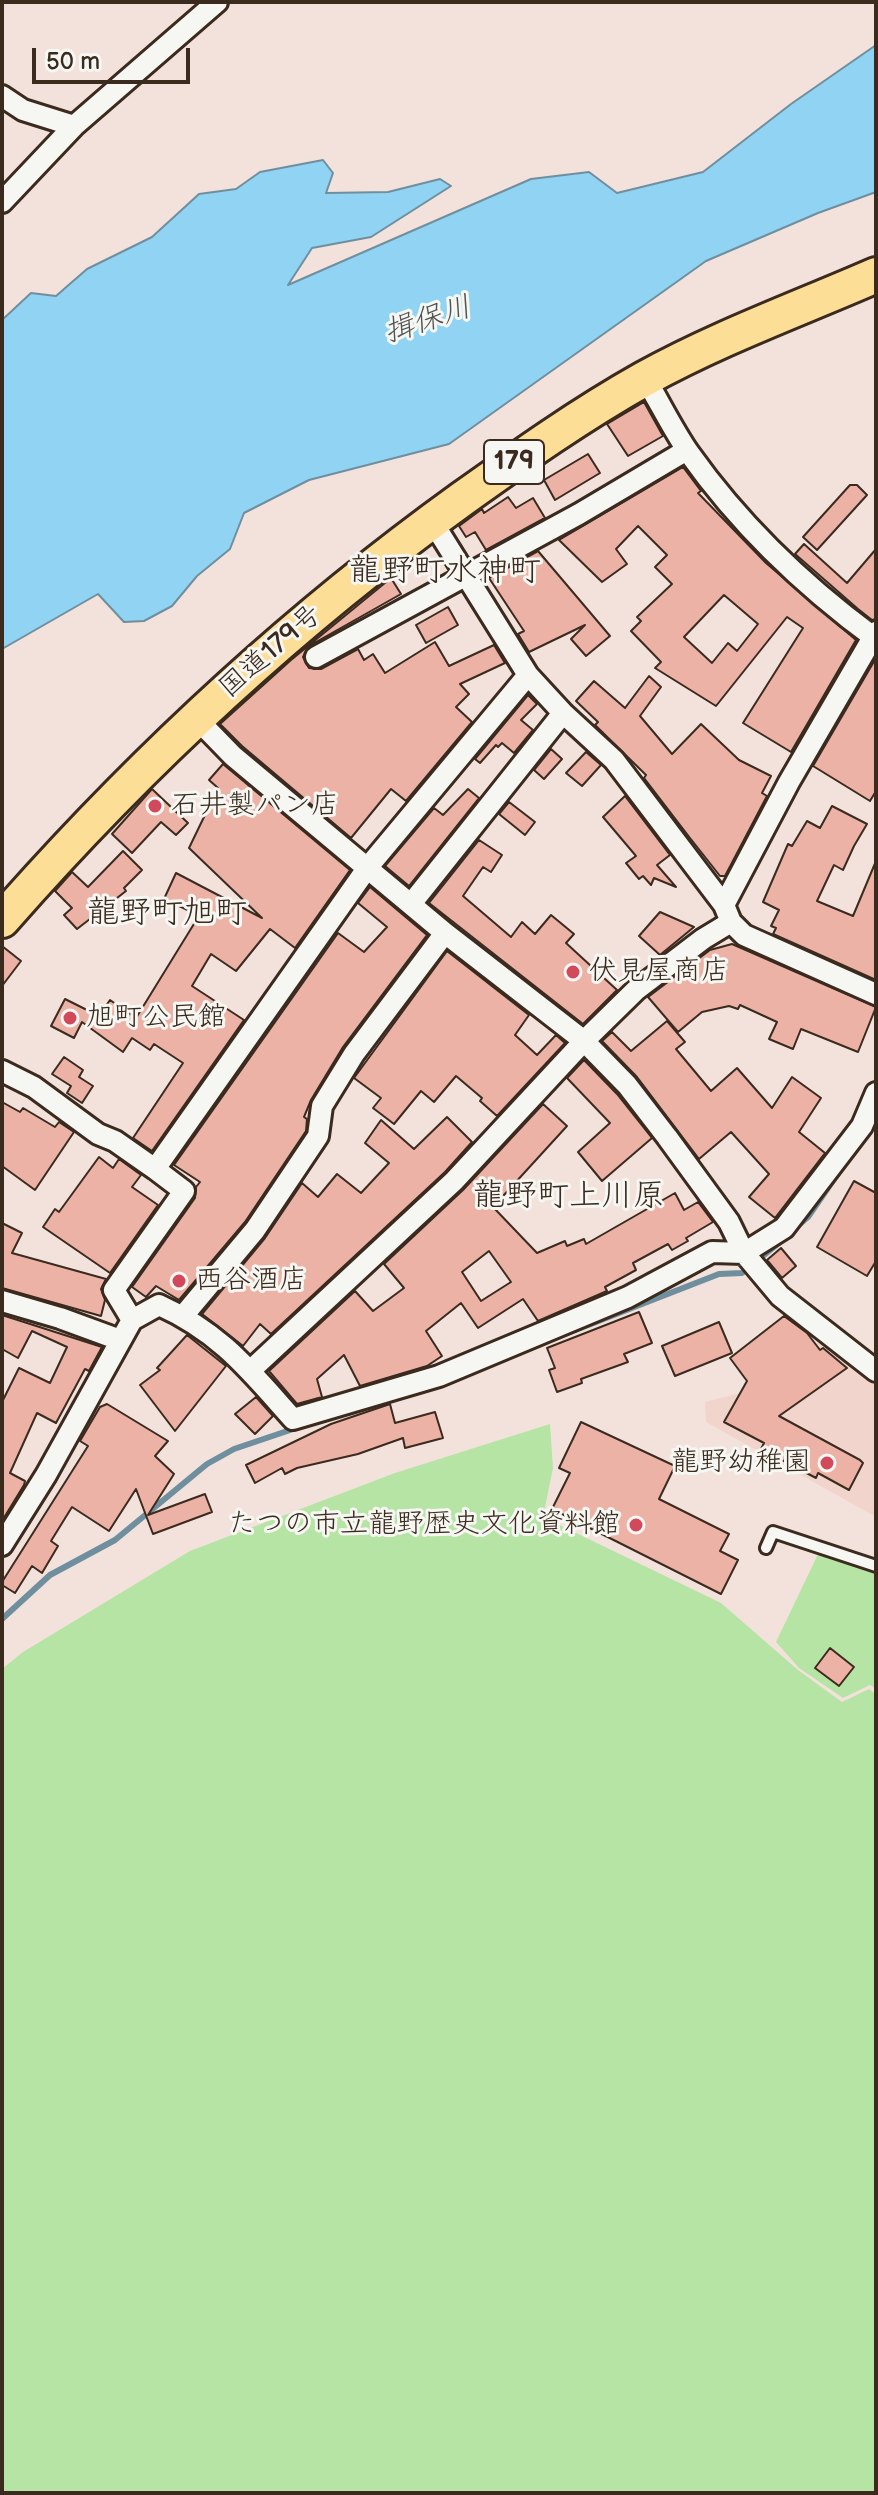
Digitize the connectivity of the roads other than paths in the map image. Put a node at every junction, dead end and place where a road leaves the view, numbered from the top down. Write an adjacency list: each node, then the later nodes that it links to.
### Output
1 (217, 2): 3 (street)
2 (2, 96): 3 (street)
3 (74, 126): 4 (street)
4 (2, 202)
5 (876, 275): 6 (highway, 国道179号 / 179)
6 (645, 378): 7 (street); 8 (highway, 国道179号 / 179)
7 (687, 450): 9 (street); 10 (street)
8 (432, 521): 9 (street); 14 (highway, 国道179号 / 179)
9 (466, 576): 11 (street); 12 (street)
10 (875, 636): 17 (street)
11 (316, 657)
12 (528, 675): 13 (street); 15 (street)
13 (563, 713): 16 (street); 17 (street)
14 (196, 718): 15 (street); 18 (highway, 国道179号 / 179)
15 (368, 867): 16 (street); 24 (street)
16 (411, 904): 19 (street)
17 (728, 913): 20 (street); 21 (street)
18 (2, 920)
19 (445, 933): 21 (street); 27 (street)
20 (876, 994)
21 (584, 1041): 25 (street); 30 (street)
22 (2, 1071): 24 (street)
23 (876, 1093): 25 (street)
24 (155, 1169): 28 (street)
25 (744, 1253): 30 (street); 31 (street)
26 (2, 1301): 29 (street)
27 (183, 1316): 28 (street); 30 (street)
28 (132, 1320): 29 (street)
29 (120, 1340): 32 (street)
30 (251, 1370)
31 (876, 1371)
32 (2, 1545)
33 (766, 1548): 34 (lane)
34 (876, 1566)

